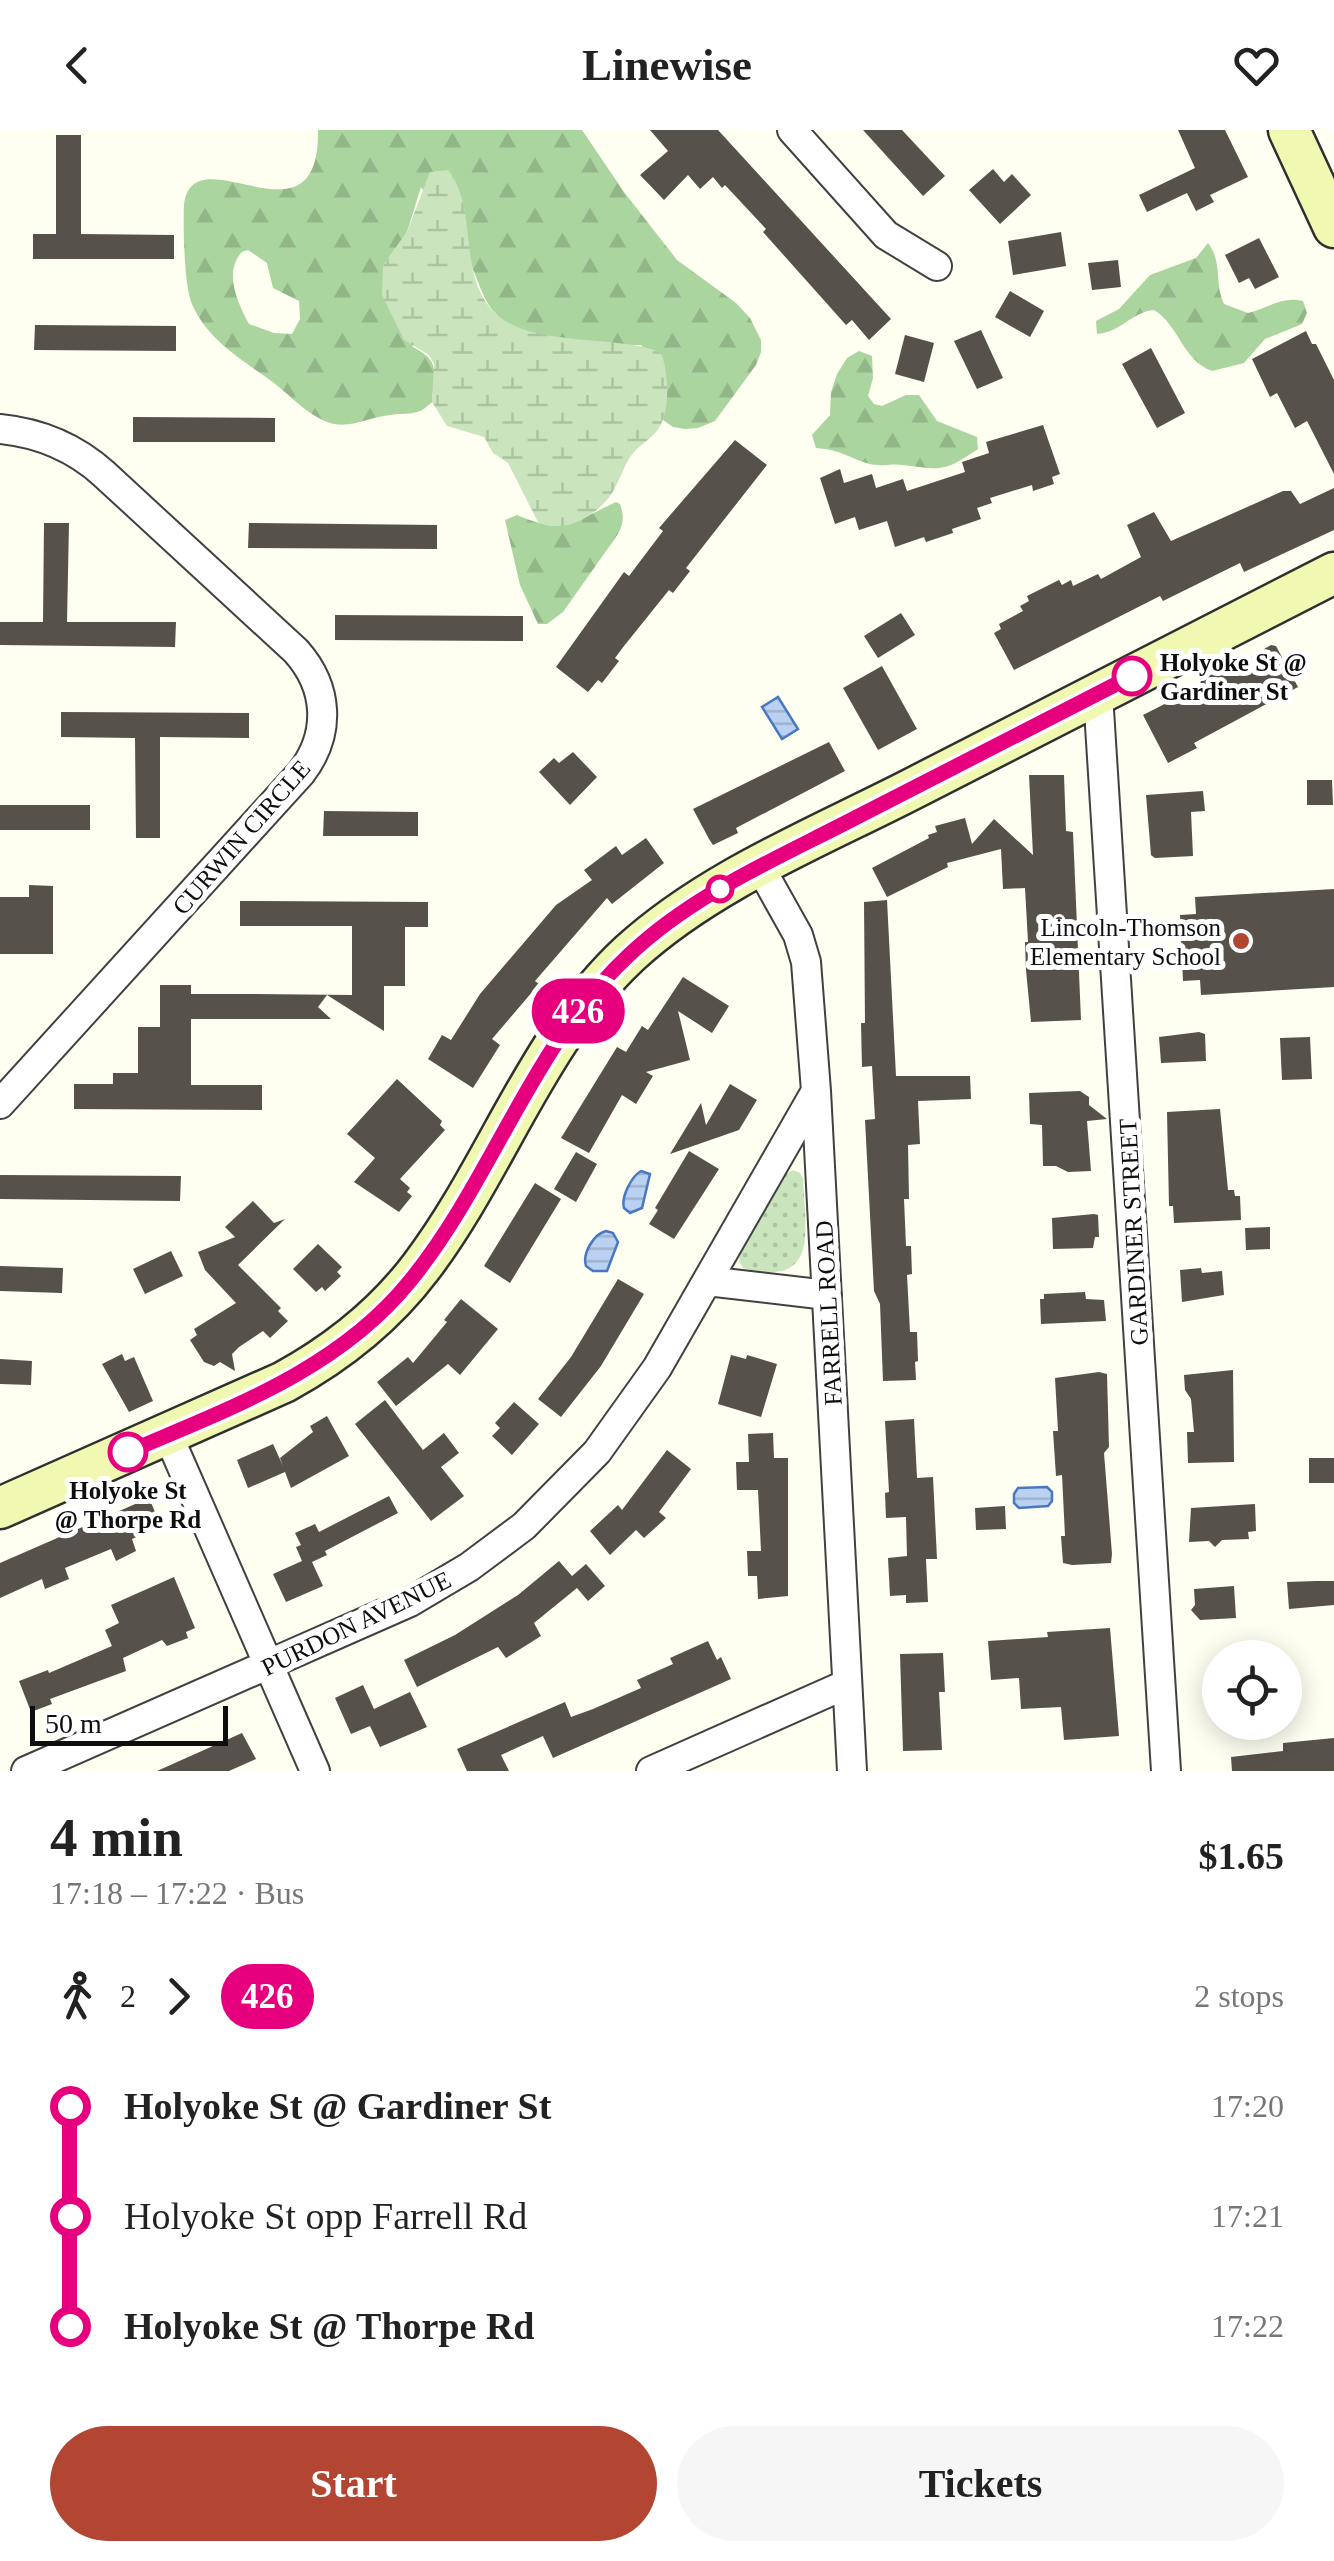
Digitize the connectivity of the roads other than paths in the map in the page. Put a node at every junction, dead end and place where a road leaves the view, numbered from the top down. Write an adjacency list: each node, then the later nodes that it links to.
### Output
1 (792, 130): 4 (street)
2 (1289, 130): 3 (main road)
3 (1334, 227)
4 (937, 266)
5 (0, 429): 10 (street, CURWIN CIRCLE)
6 (1334, 574): 7 (main road)
7 (1098, 694): 8 (main road); 21 (street, GARDINER STREET)
8 (760, 867): 9 (street, FARRELL ROAD); 13 (main road)
9 (816, 1091): 11 (street, PURDON AVENUE); 12 (street, FARRELL ROAD)
10 (0, 1104)
11 (707, 1281): 12 (street); 15 (street, PURDON AVENUE)
12 (827, 1295): 16 (street, FARRELL ROAD)
13 (168, 1434): 14 (main road); 15 (street)
14 (0, 1508)
15 (269, 1665): 17 (street, PURDON AVENUE); 18 (street)
16 (847, 1684): 19 (street); 20 (street, FARRELL ROAD)
17 (26, 1771)
18 (315, 1771)
19 (651, 1771)
20 (852, 1771)
21 (1166, 1771)

